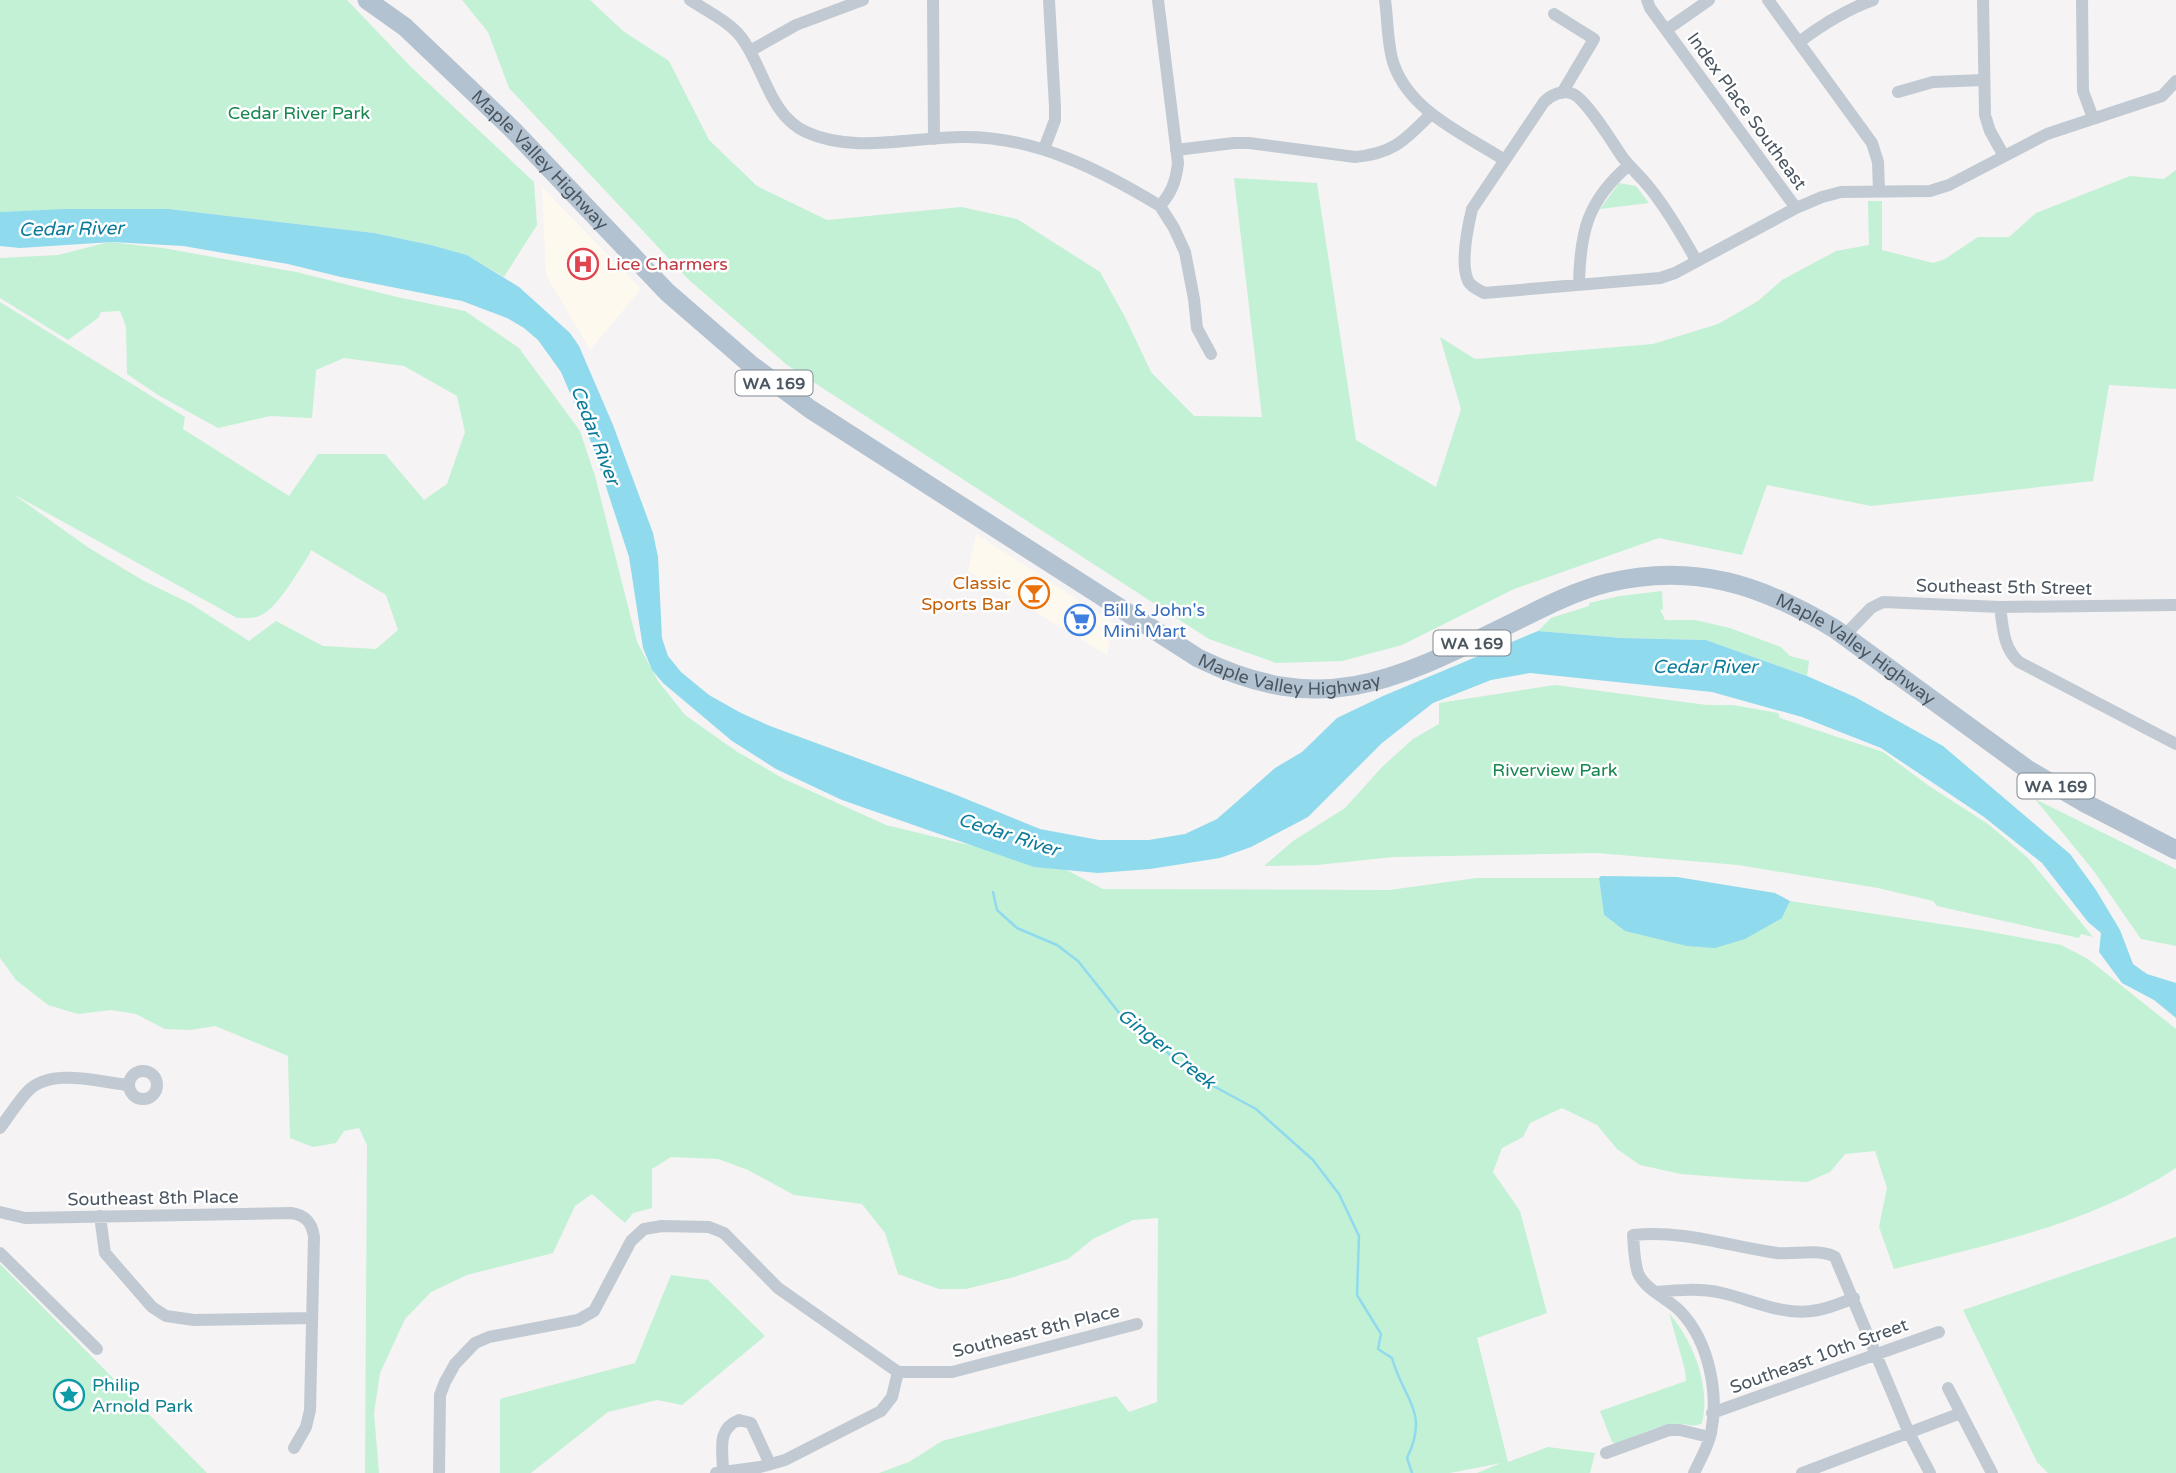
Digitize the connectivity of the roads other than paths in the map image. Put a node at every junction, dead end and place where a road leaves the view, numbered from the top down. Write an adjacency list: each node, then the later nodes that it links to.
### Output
1 (367, 0): 17 (main road, Maple Valley Highway / WA 169)
2 (390, 0): 17 (main road, Maple Valley Highway / WA 169)
3 (690, 0): 20 (street)
4 (863, 0): 15 (street)
5 (933, 0): 27 (street)
6 (1049, 0): 28 (street)
7 (1158, 0): 29 (street)
8 (1385, 0): 25 (street)
9 (1647, 0): 18 (street, Index Place Southeast)
10 (1709, 0): 18 (street)
11 (1768, 0): 19 (street)
12 (1873, 0): 19 (street)
13 (1983, 0): 21 (street)
14 (2082, 0): 26 (street)
15 (834, 4): 20 (street)
16 (1555, 14): 24 (street)
17 (405, 27): 41 (main road, Maple Valley Highway / WA 169)
18 (1666, 30): 35 (street, Index Place Southeast)
19 (1799, 42): 33 (street)
20 (750, 51): 27 (street)
21 (1984, 80): 23 (street); 30 (street)
22 (2176, 82): 26 (street)
23 (1898, 92)
24 (1562, 93): 31 (street); 32 (street)
25 (1431, 114): 29 (street); 31 (street)
26 (2093, 118): 30 (street)
27 (934, 139): 28 (street)
28 (1044, 149): 34 (street)
29 (1177, 150): 34 (street)
30 (2004, 156): 33 (street)
31 (1503, 159): 37 (street)
32 (1629, 165): 36 (street); 37 (street)
33 (1879, 191): 35 (street)
34 (1160, 206): 38 (street)
35 (1796, 208): 36 (street)
36 (1696, 260): 37 (street)
37 (1579, 285)
38 (1211, 354)
39 (2176, 605): 40 (street, Southeast 5th Street)
40 (2000, 607): 41 (street, Southeast 5th Street); 42 (street)
41 (1844, 636): 43 (main road, Maple Valley Highway / WA 169)
42 (2176, 744)
43 (2176, 850)
44 (128, 1085): 45 (street)
45 (0, 1128)
46 (0, 1212): 47 (street, Southeast 8th Place)
47 (100, 1216): 51 (street); 51 (street, Southeast 8th Place)
48 (0, 1253): 54 (street)
49 (1656, 1292): 50 (street); 50 (street); 58 (street)
50 (1854, 1298): 55 (street)
51 (311, 1318): 62 (street)
52 (1137, 1324): 56 (street, Southeast 8th Place)
53 (1939, 1332): 55 (street, Southeast 10th Street)
54 (97, 1349)
55 (1877, 1354): 58 (street, Southeast 10th Street); 60 (street)
56 (898, 1372): 64 (street); 67 (street)
57 (1948, 1388): 59 (street)
58 (1712, 1413): 61 (street)
59 (1961, 1413): 60 (street); 72 (street)
60 (1909, 1433): 70 (street); 71 (street)
61 (1709, 1437): 63 (street); 69 (street)
62 (294, 1448)
63 (1606, 1453)
64 (764, 1468): 65 (street); 66 (street)
65 (743, 1471): 66 (street)
66 (723, 1472): 68 (street)
67 (439, 1473)
68 (716, 1473)
69 (1694, 1473)
70 (1802, 1473)
71 (1930, 1473)
72 (1992, 1473)

